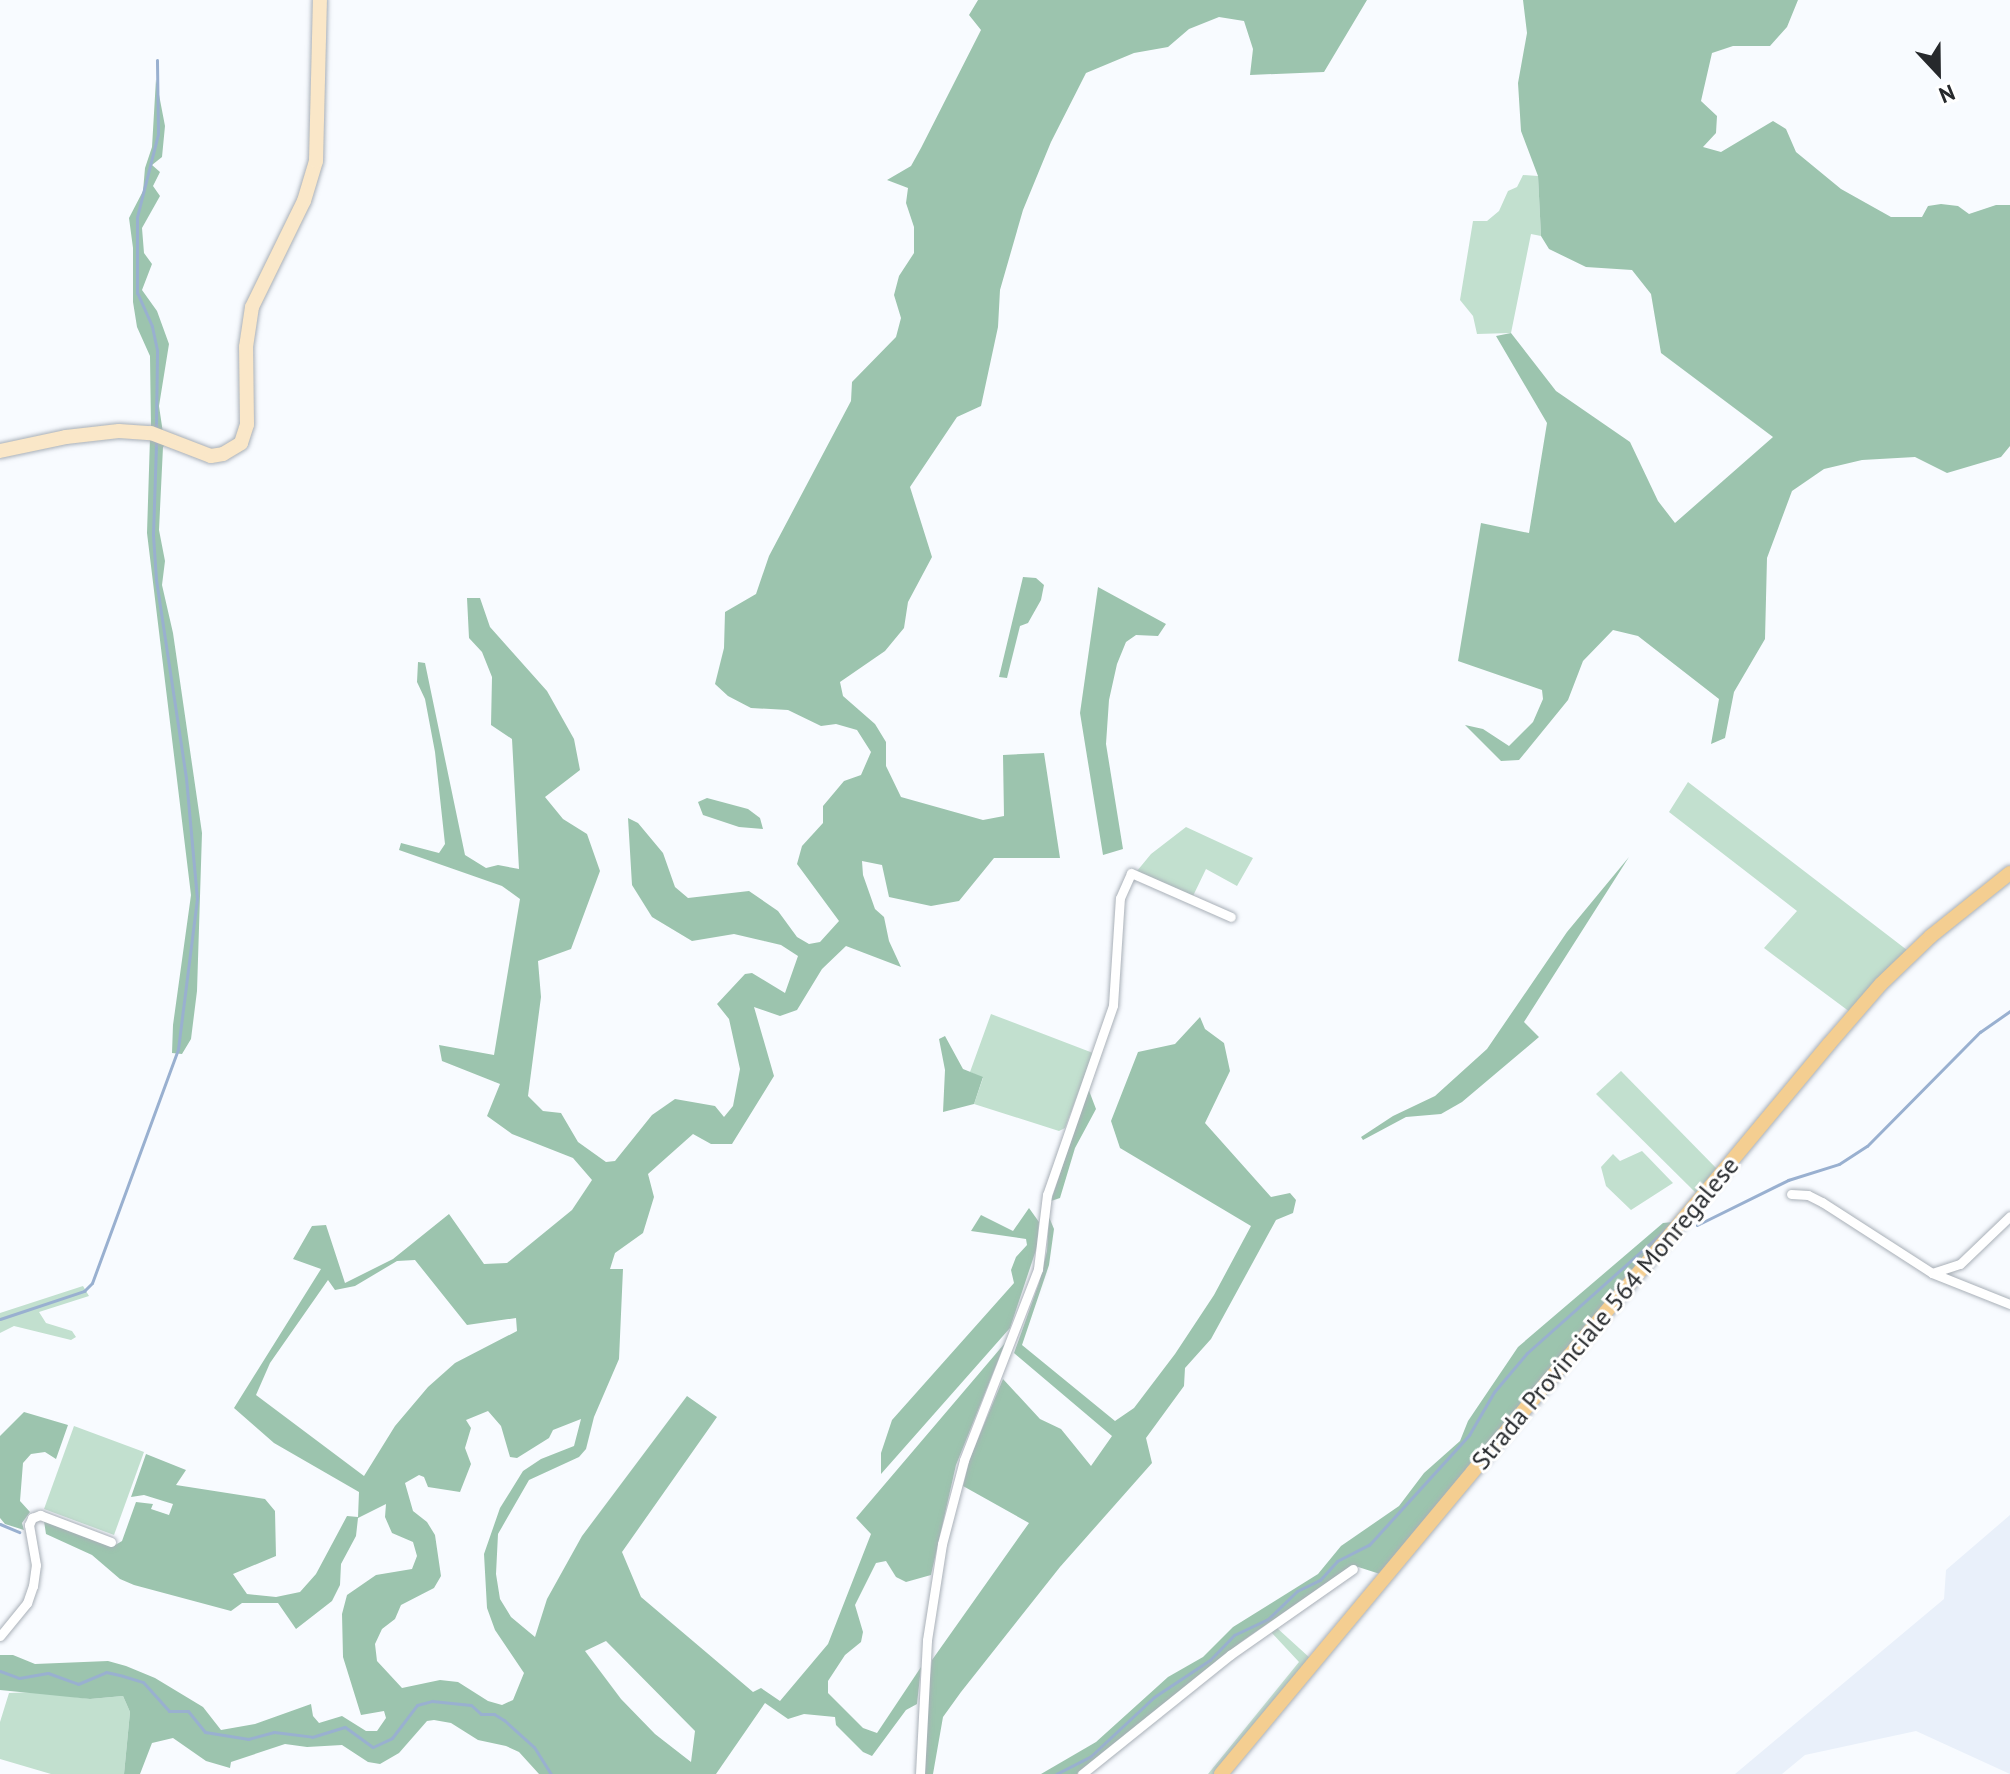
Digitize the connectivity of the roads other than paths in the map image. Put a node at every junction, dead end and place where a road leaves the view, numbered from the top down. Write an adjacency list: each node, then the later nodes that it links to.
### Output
1 (320, 0): 2 (street)
2 (0, 451)
3 (2010, 873): 14 (main road, Strada Provinciale 564 Monregalese)
4 (1231, 917): 12 (street)
5 (1791, 1194): 7 (street)
6 (2010, 1216): 7 (street)
7 (1932, 1273): 8 (street)
8 (2010, 1304)
9 (111, 1542): 11 (street)
10 (1353, 1569): 13 (street)
11 (0, 1636)
12 (920, 1774)
13 (1082, 1774)
14 (1221, 1774)

